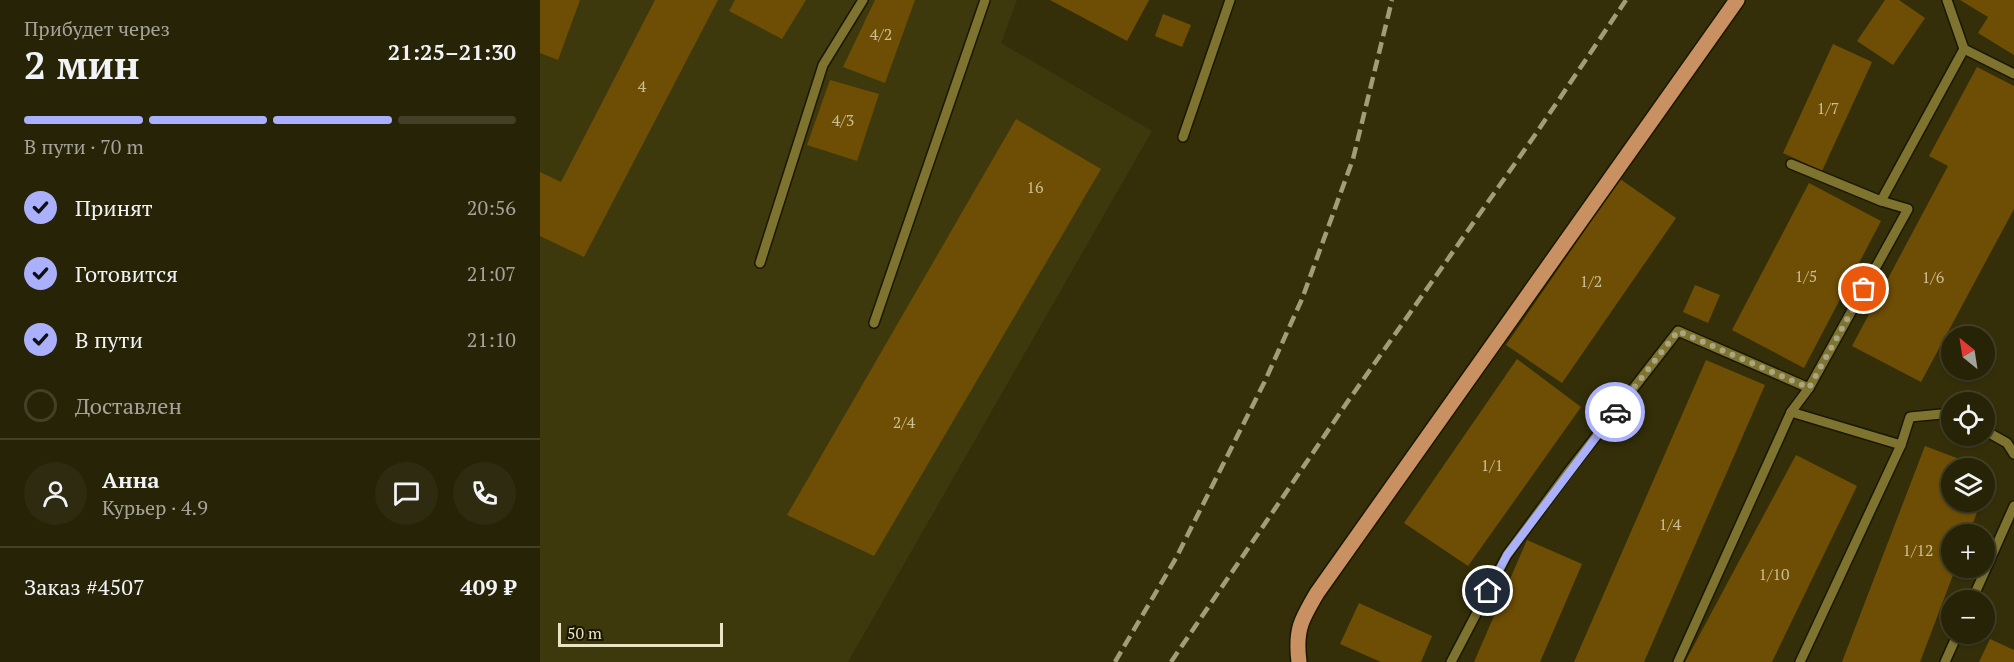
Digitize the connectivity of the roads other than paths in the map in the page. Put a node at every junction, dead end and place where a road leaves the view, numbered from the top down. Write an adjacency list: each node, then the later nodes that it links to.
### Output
1 (863, 0): 11 (lane)
2 (985, 0): 12 (lane)
3 (1230, 0): 8 (lane)
4 (1737, 0): 22 (main road)
5 (1947, 0): 6 (lane)
6 (1964, 49): 7 (lane); 10 (lane)
7 (2014, 74)
8 (1183, 137)
9 (1791, 164): 10 (lane)
10 (1881, 201): 13 (lane)
11 (760, 263)
12 (874, 323)
13 (1809, 388): 14 (lane); 23 (lane)
14 (1791, 412): 17 (lane); 24 (lane)
15 (1941, 414): 17 (lane)
16 (1995, 436): 18 (lane)
17 (1901, 445): 25 (lane)
18 (2014, 454)
19 (2014, 507): 20 (lane)
20 (1977, 590)
21 (1953, 644): 26 (lane)
22 (1299, 662)
23 (1451, 662)
24 (1678, 662)
25 (1800, 662)
26 (1945, 662)

